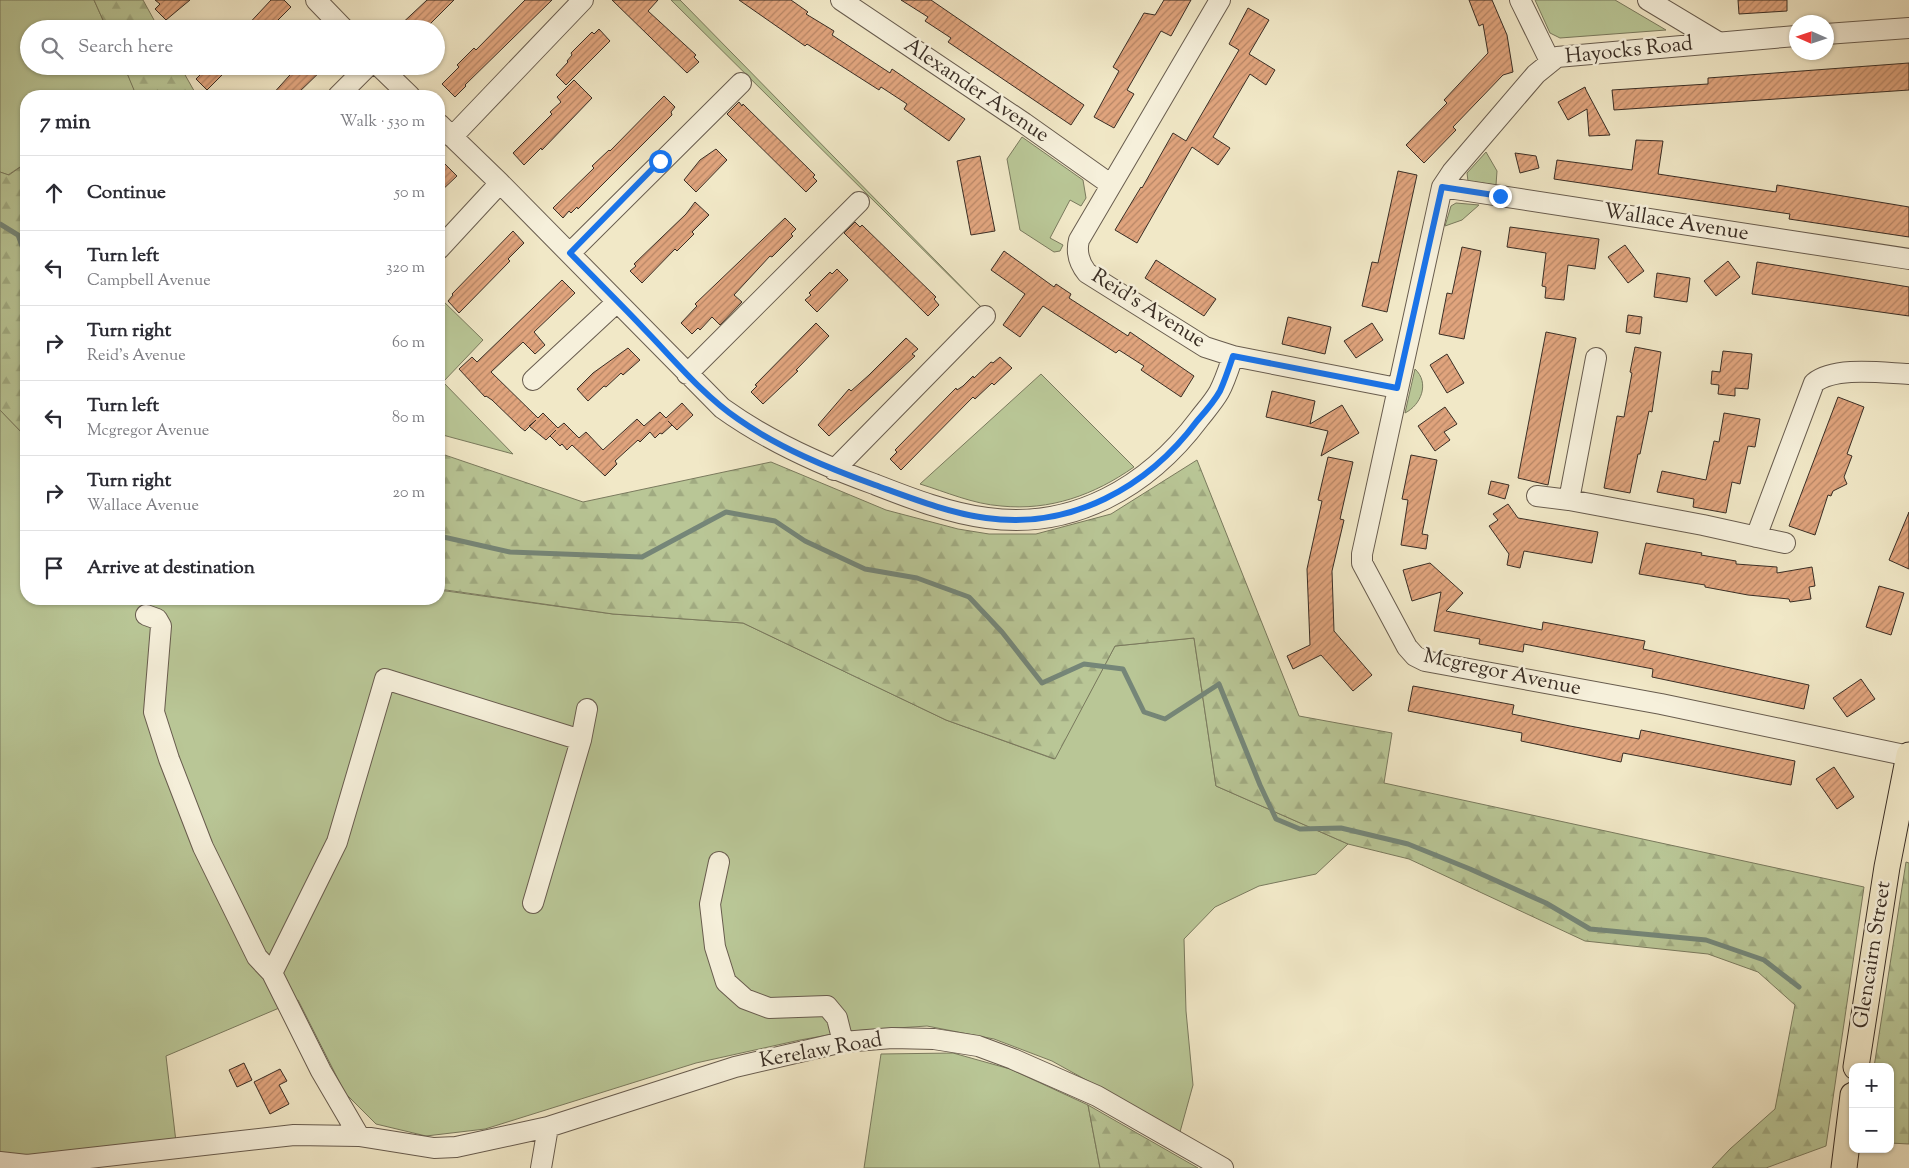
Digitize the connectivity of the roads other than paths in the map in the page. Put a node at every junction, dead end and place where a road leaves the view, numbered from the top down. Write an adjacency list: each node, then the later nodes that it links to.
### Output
1 (583, 0): 18 (street)
2 (841, 0): 20 (street, Alexander Avenue)
3 (1220, 0): 20 (street, Reid's Avenue)
4 (1520, 0): 12 (street, Hayocks Road)
5 (1648, 0): 11 (street, Hayocks Road)
6 (328, 4): 7 (street)
7 (338, 20)
8 (1909, 28): 9 (street)
9 (1834, 33)
10 (1789, 37): 11 (street, Hayocks Road)
11 (1718, 42): 12 (street, Hayocks Road)
12 (1550, 62): 21 (street, Mcgregor Avenue)
13 (359, 75): 16 (street)
14 (388, 75): 17 (street)
15 (741, 83): 24 (street)
16 (344, 90)
17 (404, 90)
18 (445, 131): 19 (street)
19 (500, 183): 23 (street); 24 (street)
20 (1110, 184): 28 (street, Reid's Avenue)
21 (1442, 187): 25 (street, Wallace Avenue); 33 (street, Mcgregor Avenue)
22 (860, 202): 30 (street)
23 (445, 242)
24 (570, 253): 26 (street)
25 (1909, 259)
26 (617, 302): 30 (street); 32 (street)
27 (985, 316): 34 (street)
28 (1233, 356): 33 (street, Reid's Avenue); 34 (street)
29 (1596, 358): 36 (street)
30 (687, 374): 34 (street)
31 (1909, 374): 37 (street)
32 (533, 380)
33 (1397, 388): 42 (street, Mcgregor Avenue)
34 (834, 470)
35 (1537, 496): 36 (street)
36 (1569, 500): 37 (street)
37 (1756, 537): 38 (street)
38 (1785, 543)
39 (146, 615): 46 (street)
40 (587, 709): 41 (street)
41 (581, 740): 45 (street); 46 (street)
42 (1909, 755): 43 (main road, Glencairn Street)
43 (1904, 804): 48 (main road, Glencairn Street)
44 (719, 862): 47 (street)
45 (533, 903)
46 (272, 974): 51 (street)
47 (844, 1042): 50 (street, Kerelaw Road); 54 (street, Kerelaw Road)
48 (1857, 1063)
49 (1852, 1108): 55 (main road)
50 (548, 1127): 51 (street, Kerelaw Road); 53 (street)
51 (359, 1136): 52 (street, Kerelaw Road)
52 (0, 1162)
53 (541, 1168)
54 (1223, 1168)
55 (1844, 1168)

